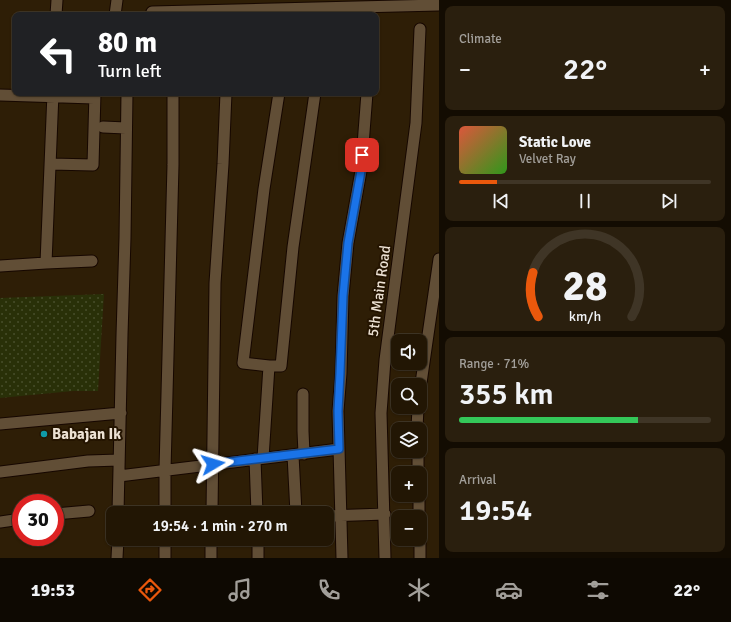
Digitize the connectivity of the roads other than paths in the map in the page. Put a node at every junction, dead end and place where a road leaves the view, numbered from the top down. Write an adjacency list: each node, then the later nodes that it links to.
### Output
1 (57, 0): 5 (street)
2 (117, 0): 6 (street)
3 (439, 5): 4 (street)
4 (229, 8): 7 (street)
5 (56, 12)
6 (115, 12)
7 (152, 12)
8 (420, 29): 47 (street, 5th Main Road)
9 (0, 94): 10 (street)
10 (12, 94)
11 (53, 96): 21 (street)
12 (95, 96): 21 (street)
13 (127, 96): 20 (street)
14 (173, 96): 37 (street)
15 (226, 96): 36 (street)
16 (279, 96): 26 (street)
17 (315, 96): 26 (street)
18 (367, 96): 31 (street)
19 (103, 127): 20 (street)
20 (126, 128): 29 (street)
21 (51, 164): 24 (street)
22 (439, 259): 27 (street)
23 (92, 261): 24 (street)
24 (46, 263): 25 (street)
25 (0, 266)
26 (269, 366): 34 (street)
27 (422, 378)
28 (303, 394): 32 (street)
29 (121, 412): 30 (street); 35 (street)
30 (0, 424)
31 (339, 449): 32 (street); 49 (street)
32 (304, 454): 33 (street)
33 (292, 455): 34 (street); 44 (street)
34 (259, 459): 36 (street); 43 (street)
35 (119, 460): 38 (street); 39 (street)
36 (213, 464): 37 (street); 42 (street)
37 (165, 470): 39 (street); 41 (street)
38 (0, 472)
39 (119, 476): 40 (street)
40 (118, 506)
41 (165, 506)
42 (212, 506)
43 (258, 506)
44 (296, 506)
45 (89, 511): 46 (street)
46 (64, 513)
47 (384, 514): 49 (street); 62 (street, 5th Main Road)
48 (334, 515): 49 (street)
49 (340, 515): 61 (street)
50 (12, 520): 51 (street)
51 (0, 522)
52 (118, 546): 57 (street)
53 (165, 546): 58 (street)
54 (211, 546): 59 (street)
55 (258, 546): 60 (street)
56 (420, 546): 63 (street)
57 (117, 558)
58 (165, 558)
59 (211, 558)
60 (258, 558)
61 (342, 558)
62 (385, 558)
63 (420, 558)

